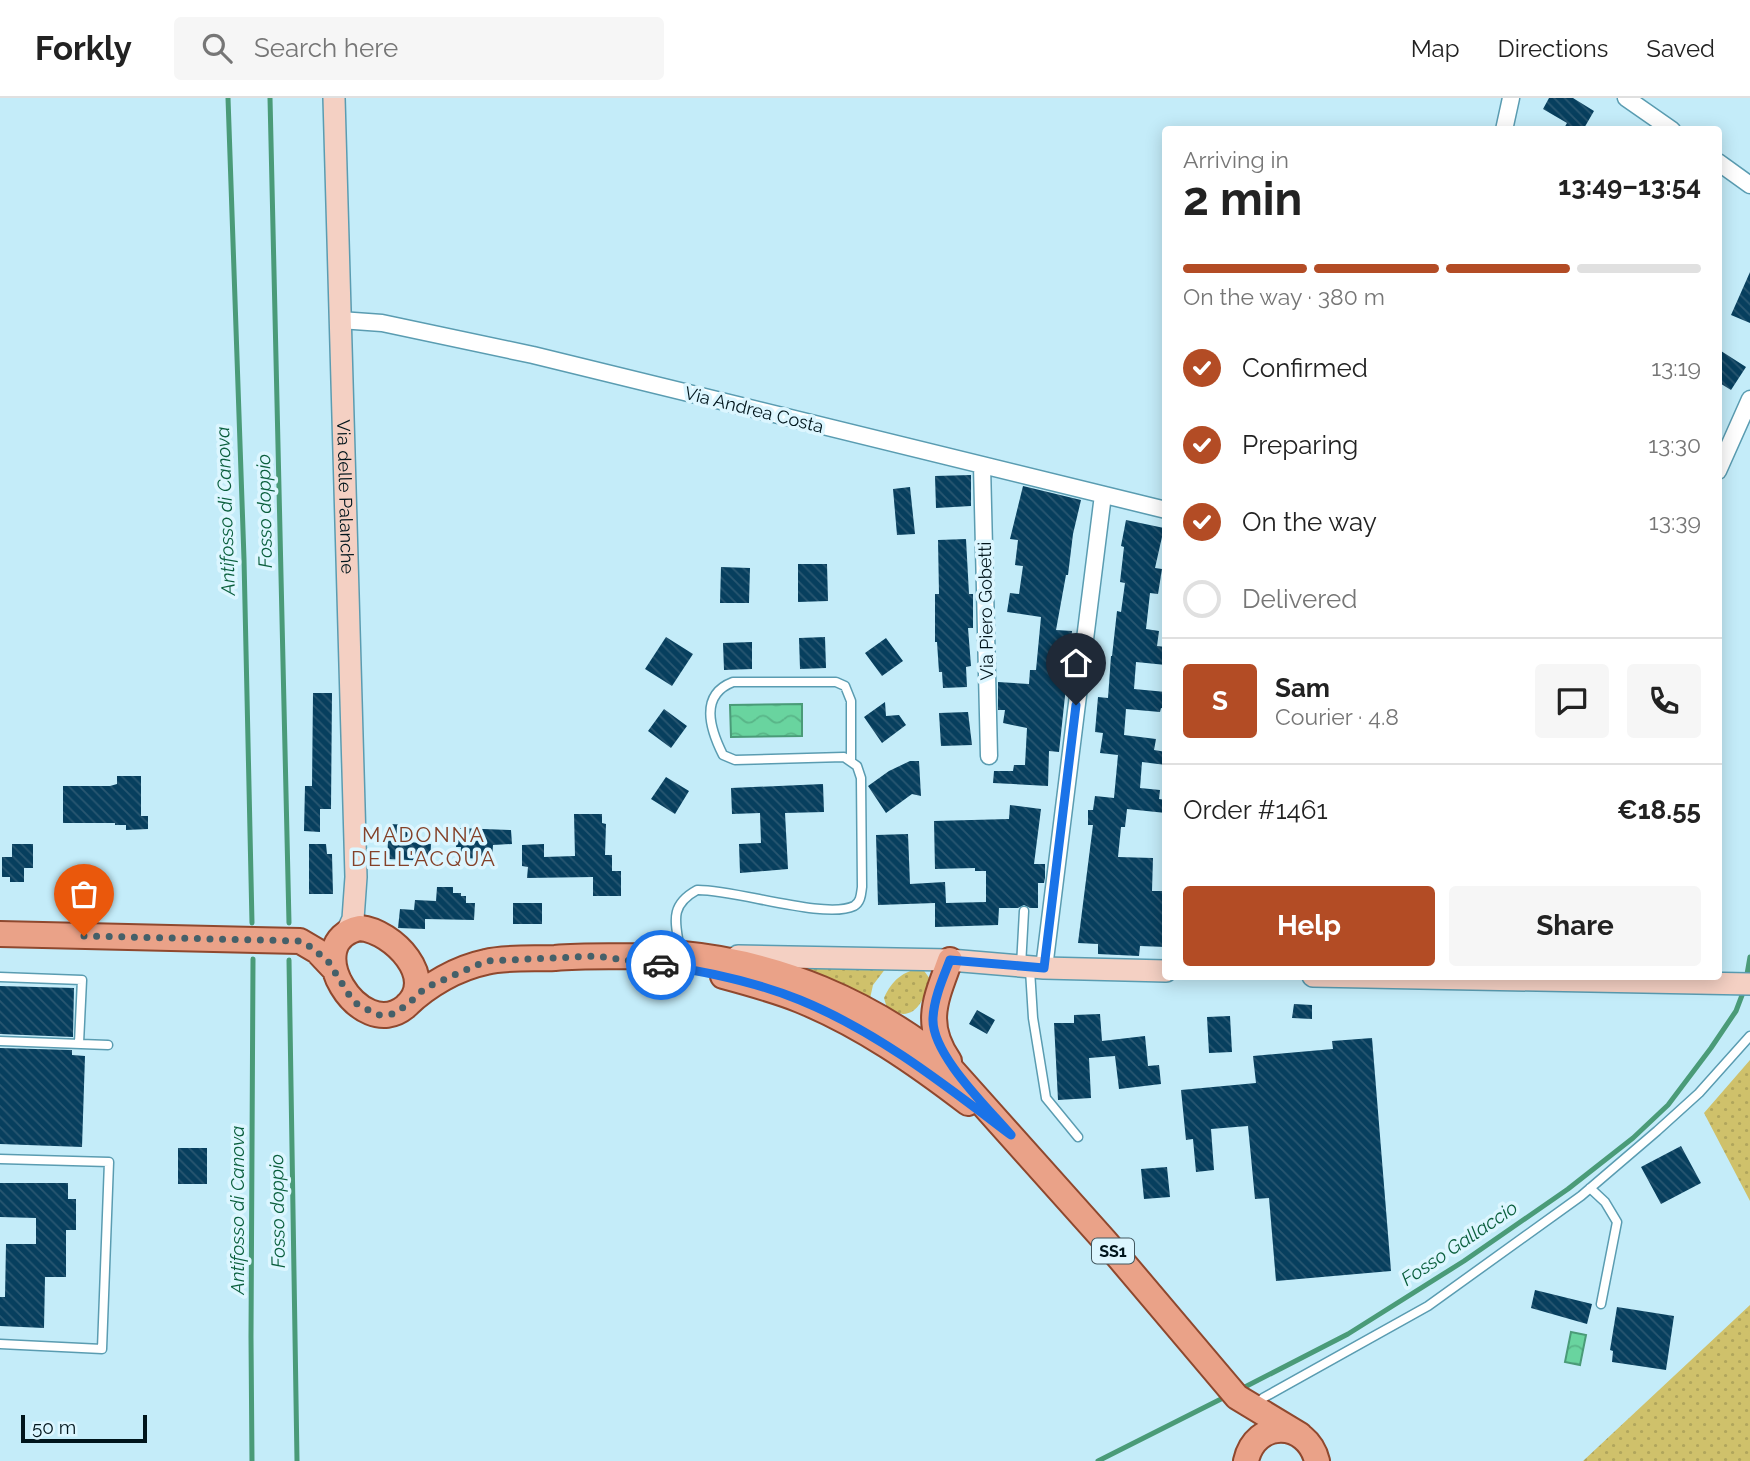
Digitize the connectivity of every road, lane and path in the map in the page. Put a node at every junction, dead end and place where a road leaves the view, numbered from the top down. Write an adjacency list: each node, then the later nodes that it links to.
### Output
1 (334, 98): 8 (street, Via delle Palanche)
2 (1511, 98): 4 (street)
3 (1626, 98): 5 (street)
4 (1505, 126)
5 (1666, 126)
6 (1722, 165): 7 (street)
7 (1750, 185)
8 (340, 320): 11 (street, Via Andrea Costa); 16 (street, Via delle Palanche)
9 (1750, 399): 10 (street)
10 (1722, 463)
11 (982, 465): 12 (street, Via Andrea Costa); 14 (street, Via Piero Gobetti)
12 (1103, 495): 13 (street, Via Andrea Costa); 27 (street)
13 (1162, 509)
14 (989, 756)
15 (851, 760): 15 (lane); 23 (lane)
16 (356, 895): 18 (street, Via delle Palanche); 20 (street, Via delle Palanche)
17 (1024, 911): 27 (lane)
18 (378, 932): 20 (main road); 22 (main road)
19 (0, 934): 21 (main road)
20 (344, 934): 21 (main road); 28 (main road)
21 (300, 941): 28 (main road)
22 (407, 955): 26 (main road); 33 (main road)
23 (685, 955): 24 (main road, SS1); 25 (street); 38 (main road, SS1)
24 (597, 956): 26 (main road, SS1); 39 (main road, SS1)
25 (950, 960): 27 (street); 38 (main road)
26 (486, 961): 33 (main road)
27 (1025, 966): 29 (street); 40 (lane)
28 (334, 969): 33 (main road)
29 (1162, 971)
30 (0, 976): 36 (lane)
31 (1573, 980): 32 (street)
32 (1750, 985)
33 (407, 1005)
34 (1750, 1036): 42 (lane)
35 (0, 1041): 36 (lane)
36 (79, 1043): 37 (lane)
37 (108, 1045)
38 (961, 1077): 39 (main road, SS1)
39 (1011, 1135): 45 (main road, SS1)
40 (1078, 1138)
41 (0, 1159): 44 (lane)
42 (1590, 1188): 43 (lane); 46 (lane)
43 (1601, 1304)
44 (0, 1344)
45 (1237, 1397): 47 (main road, SS1); 48 (main road)
46 (1264, 1398)
47 (1300, 1435): 48 (main road); 49 (main road, SS1)
48 (1243, 1459)
49 (1317, 1461)

